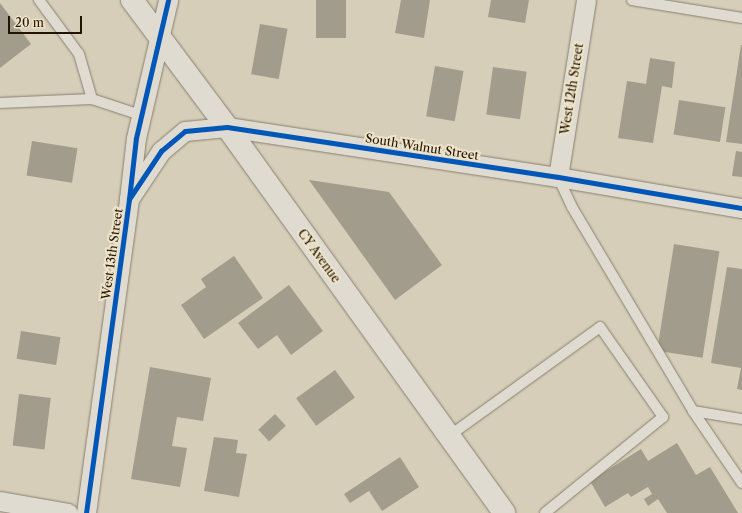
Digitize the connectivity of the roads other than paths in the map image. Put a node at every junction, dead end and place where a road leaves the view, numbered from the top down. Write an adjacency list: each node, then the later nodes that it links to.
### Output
1 (39, 0): 8 (lane)
2 (132, 0): 7 (main road, CY Avenue)
3 (168, 0): 7 (street, West 13th Street)
4 (586, 0): 12 (street, West 12th Street)
5 (632, 0): 6 (lane)
6 (742, 18)
7 (160, 38): 10 (street, West 13th Street); 11 (main road, CY Avenue)
8 (92, 99): 9 (lane); 10 (lane)
9 (0, 103)
10 (140, 115): 13 (street, West 13th Street)
11 (227, 127): 12 (street, South Walnut Street); 13 (street, South Walnut Street); 17 (main road, CY Avenue)
12 (558, 177): 14 (street, South Walnut Street); 15 (lane)
13 (130, 199): 21 (street, West 13th Street)
14 (742, 208)
15 (693, 412): 16 (lane); 18 (lane)
16 (742, 419)
17 (449, 436): 22 (main road, CY Avenue); 23 (lane)
18 (742, 483)
19 (0, 501): 20 (street)
20 (68, 513)
21 (86, 513)
22 (504, 513)
23 (545, 513)

